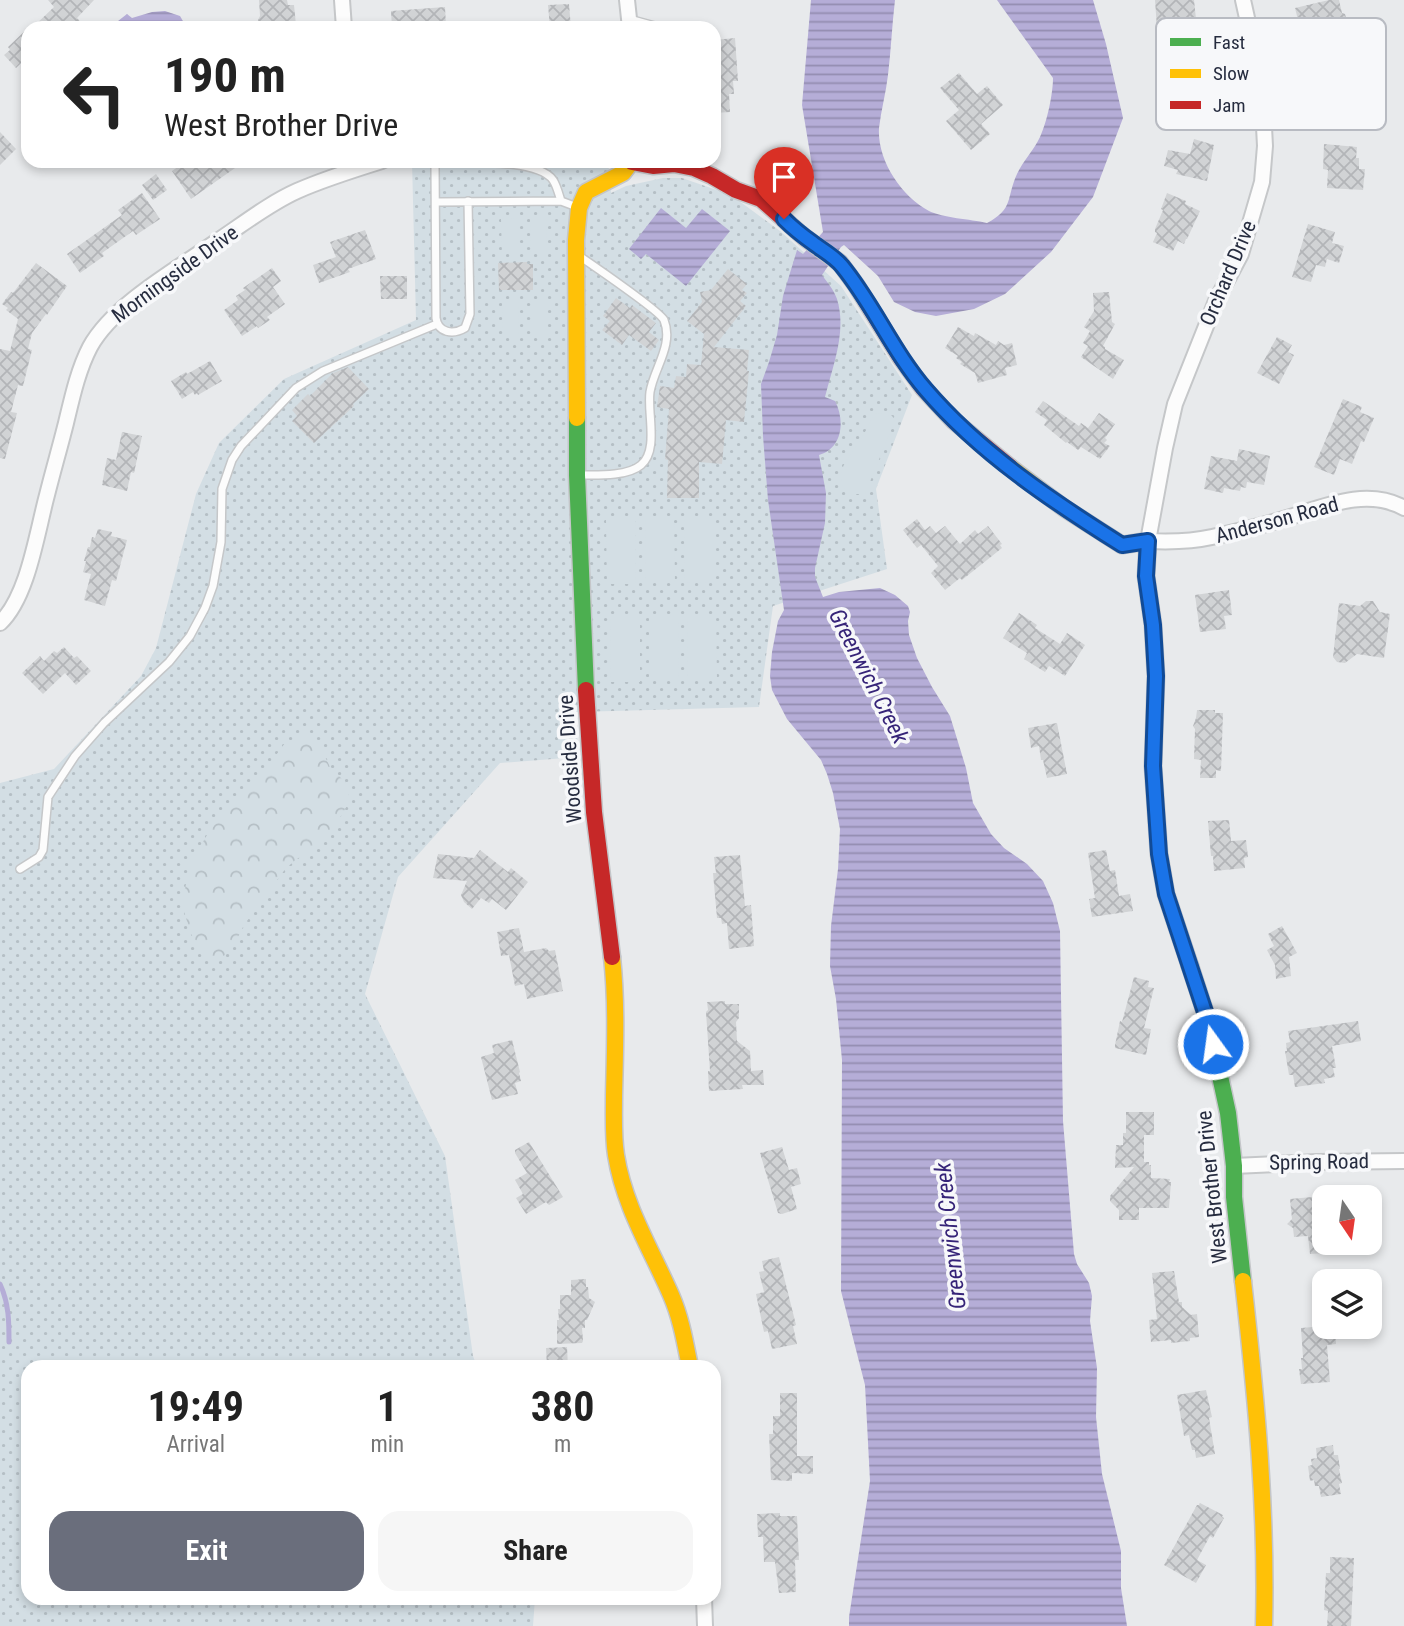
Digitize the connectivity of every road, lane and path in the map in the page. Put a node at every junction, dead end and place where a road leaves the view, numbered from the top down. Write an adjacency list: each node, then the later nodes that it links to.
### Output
1 (342, 0): 5 (street)
2 (627, 0): 6 (street)
3 (1243, 0): 4 (street, Orchard Drive)
4 (1247, 18)
5 (344, 21)
6 (629, 21)
7 (1264, 130): 21 (street, Orchard Drive)
8 (350, 168): 22 (street, Morningside Drive)
9 (434, 168): 15 (lane)
10 (533, 168): 14 (lane)
11 (626, 168): 16 (street)
12 (699, 168): 21 (street)
13 (468, 201): 14 (lane); 15 (lane); 18 (lane)
14 (561, 201): 16 (lane)
15 (436, 202): 18 (lane)
16 (579, 208): 17 (street, Woodside Drive)
17 (577, 254): 19 (street, Woodside Drive); 19 (lane)
18 (437, 324): 23 (lane)
19 (577, 475): 26 (street, Woodside Drive)
20 (1404, 508): 21 (street, Anderson Road)
21 (1148, 541): 25 (street, West Brother Drive)
22 (0, 623)
23 (20, 869)
24 (1404, 1161): 25 (street, Spring Road)
25 (1234, 1166): 29 (street, West Brother Drive)
26 (689, 1360)
27 (704, 1605): 28 (street)
28 (705, 1626)
29 (1264, 1626)

